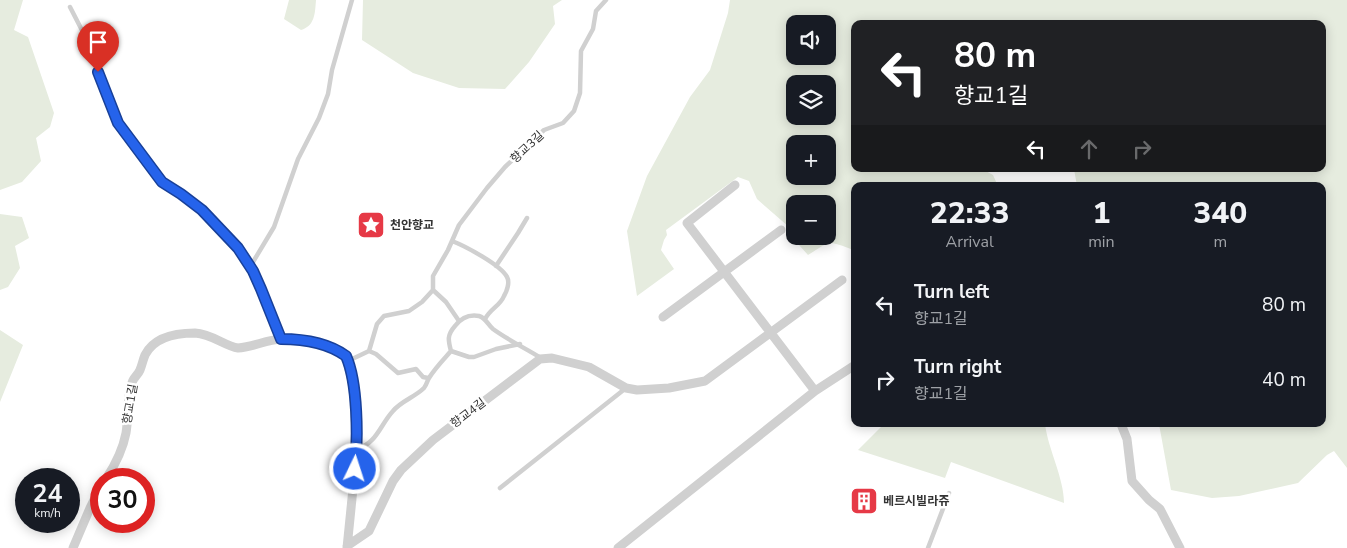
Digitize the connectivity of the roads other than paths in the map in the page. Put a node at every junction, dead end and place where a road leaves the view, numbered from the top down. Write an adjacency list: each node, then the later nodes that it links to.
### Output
1 (352, 0): 9 (lane)
2 (606, 0): 7 (lane, 향교3길)
3 (70, 7): 9 (lane)
4 (735, 185): 10 (street)
5 (527, 218): 8 (lane)
6 (781, 230): 10 (street)
7 (452, 241): 8 (lane); 12 (lane, 향교3길)
8 (496, 266): 14 (lane)
9 (250, 267): 17 (lane)
10 (725, 273): 13 (street); 16 (street)
11 (842, 280): 16 (street)
12 (433, 290): 15 (lane); 19 (lane)
13 (663, 317)
14 (485, 319): 15 (lane); 18 (lane)
15 (459, 321): 20 (lane)
16 (771, 332): 25 (street); 26 (street)
17 (281, 339): 22 (street, 향교1길); 29 (street, 향교1길)
18 (520, 344): 20 (lane); 21 (lane)
19 (369, 351): 22 (lane); 24 (lane)
20 (451, 351): 24 (lane)
21 (542, 359): 25 (street); 33 (street, 향교4길)
22 (348, 361): 28 (street)
23 (851, 368): 26 (street)
24 (428, 378): 28 (lane)
25 (626, 388): 30 (lane)
26 (815, 391): 35 (street)
27 (1123, 427): 37 (street)
28 (357, 449): 33 (street)
29 (112, 468)
30 (500, 488)
31 (949, 493): 36 (lane)
32 (90, 508): 34 (street)
33 (347, 547)
34 (73, 548)
35 (618, 548)
36 (928, 548)
37 (1180, 548)

